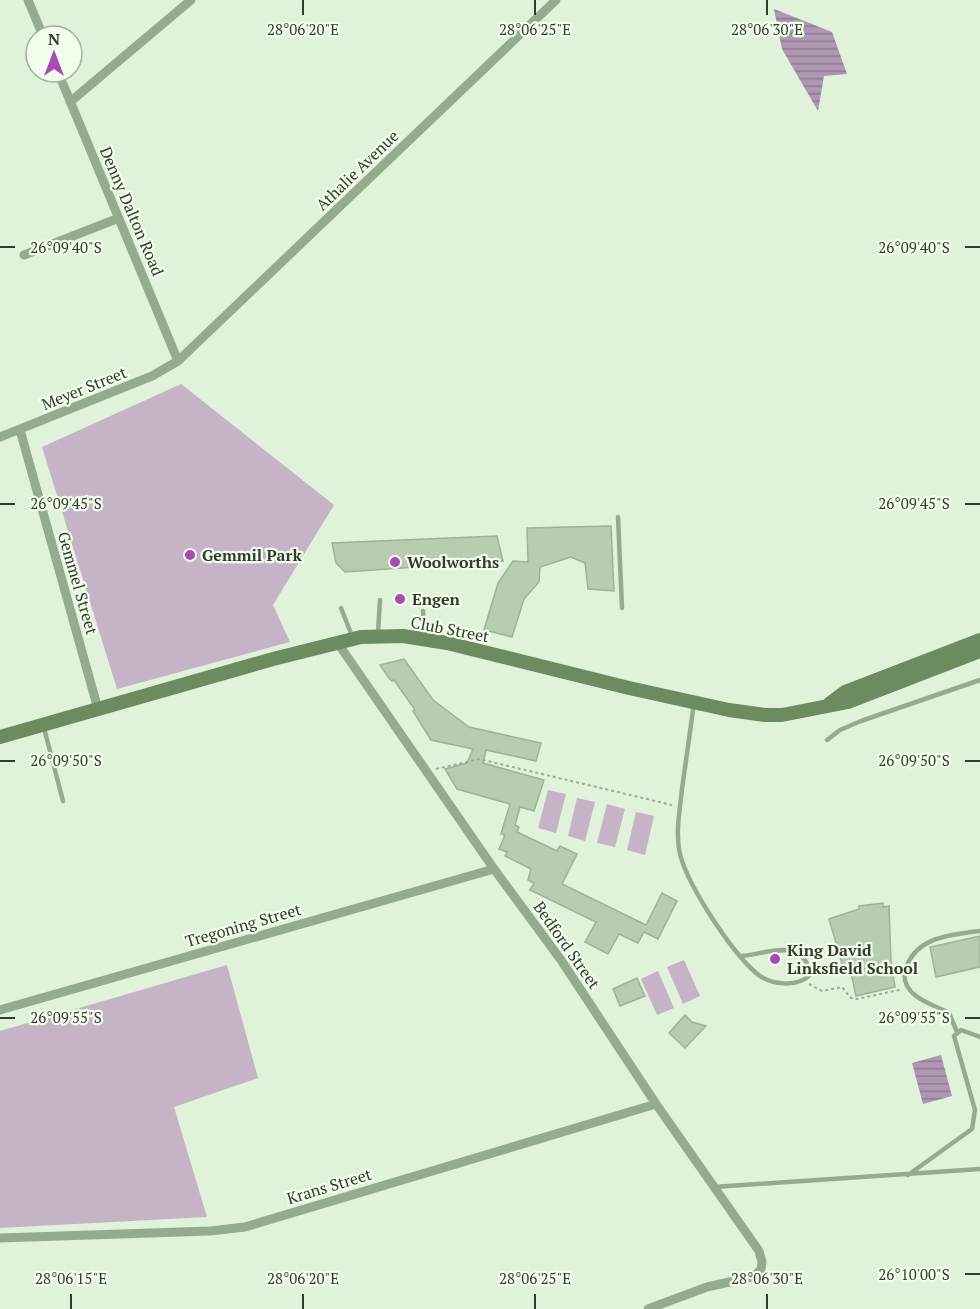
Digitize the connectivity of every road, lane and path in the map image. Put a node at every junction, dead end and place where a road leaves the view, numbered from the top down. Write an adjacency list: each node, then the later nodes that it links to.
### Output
1 (28, 0): 4 (street)
2 (191, 0): 6 (street)
3 (556, 0): 9 (street, Athalie Avenue)
4 (38, 24)
5 (63, 84): 6 (street, Denny Dalton Road)
6 (70, 102): 7 (street, Denny Dalton Road)
7 (118, 218): 8 (street); 9 (street, Denny Dalton Road)
8 (24, 255)
9 (178, 361): 10 (street, Meyer Street)
10 (20, 430): 11 (street, Meyer Street); 26 (street, Gemmel Street)
11 (0, 437)
12 (618, 517): 15 (lane)
13 (380, 600): 17 (lane)
14 (341, 608): 18 (lane)
15 (622, 608)
16 (423, 610): 19 (lane)
17 (378, 636): 18 (main road, Club Street); 19 (main road, Club Street)
18 (353, 639): 21 (main road, Club Street)
19 (425, 639): 24 (main road, Club Street)
20 (980, 640): 25 (main road, Club Street)
21 (337, 642): 26 (main road, Club Street); 30 (street, Bedford Street)
22 (980, 651): 25 (main road, Club Street)
23 (980, 680): 29 (lane)
24 (694, 701): 25 (main road, Club Street); 32 (lane)
25 (827, 706)
26 (98, 709): 27 (main road, Club Street)
27 (43, 725): 28 (main road, Club Street); 31 (lane)
28 (0, 737)
29 (827, 740)
30 (427, 772): 32 (path); 33 (street, Bedford Street)
31 (63, 801)
32 (680, 807): 35 (lane)
33 (494, 869): 38 (street, Tregoning Street); 41 (street, Bedford Street)
34 (980, 931): 36 (lane)
35 (742, 956): 37 (lane); 37 (lane)
36 (904, 978): 37 (path); 39 (lane)
37 (804, 982)
38 (0, 1010)
39 (957, 1032): 40 (lane); 43 (lane)
40 (980, 1037)
41 (656, 1104): 44 (street, Bedford Street); 45 (street, Krans Street)
42 (980, 1169): 43 (lane)
43 (908, 1175): 44 (lane)
44 (714, 1187): 46 (street, Bedford Street)
45 (0, 1238)
46 (648, 1309)

